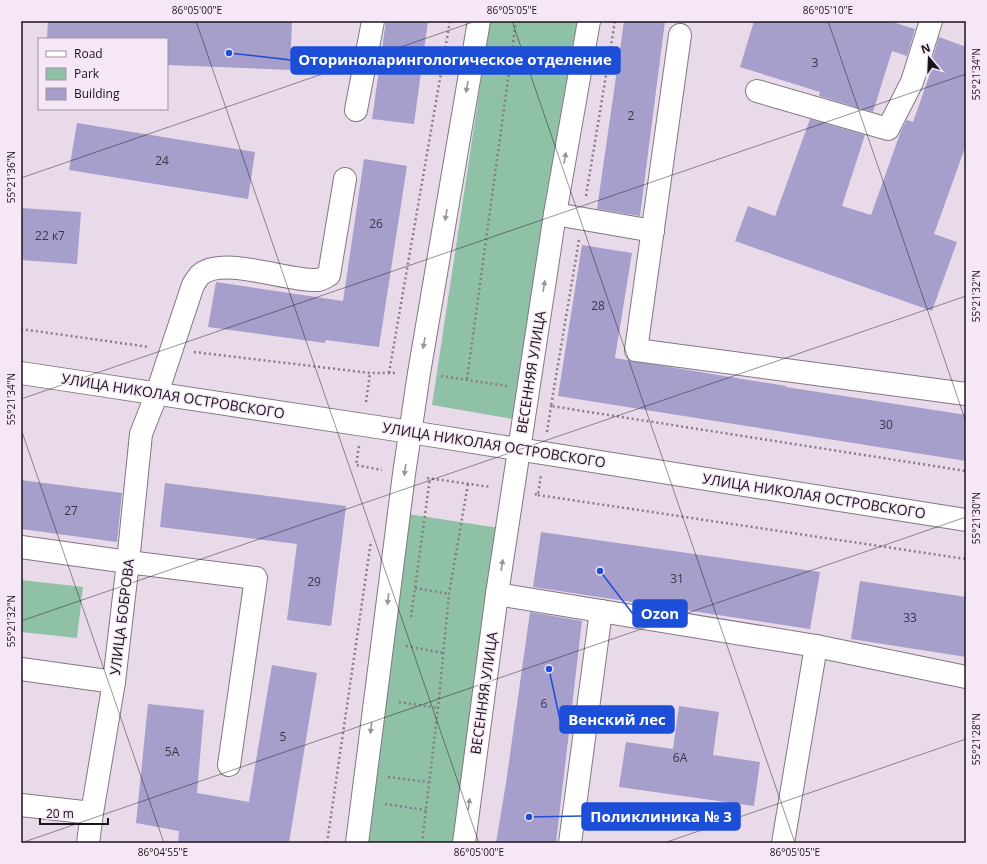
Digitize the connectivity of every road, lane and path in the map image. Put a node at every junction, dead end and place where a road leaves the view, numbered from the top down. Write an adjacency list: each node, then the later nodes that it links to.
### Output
1 (373, 21): 10 (street)
2 (450, 21): 19 (path)
3 (479, 21): 23 (street, one-way to 23)
4 (516, 21): 20 (path)
5 (589, 21): 12 (street, ВЕСЕННЯЯ УЛИЦА, one-way to 5)
6 (615, 21): 13 (path)
7 (931, 21): 9 (street)
8 (680, 35): 14 (street)
9 (757, 91)
10 (356, 110)
11 (346, 179): 16 (street, УЛИЦА БОБРОВА)
12 (555, 214): 13 (street); 24 (street, ВЕСЕННЯЯ УЛИЦА, one-way to 12)
13 (582, 219): 14 (street); 26 (path)
14 (653, 231): 22 (street)
15 (21, 329): 16 (path)
16 (172, 349): 18 (path); 21 (street, УЛИЦА БОБРОВА)
17 (21, 373): 21 (street, УЛИЦА НИКОЛАЯ ОСТРОВСКОГО)
18 (370, 373)
19 (389, 373)
20 (467, 380)
21 (157, 394): 23 (street, УЛИЦА НИКОЛАЯ ОСТРОВСКОГО); 34 (street, УЛИЦА БОБРОВА)
22 (966, 394)
23 (410, 432): 24 (street, УЛИЦА НИКОЛАЯ ОСТРОВСКОГО); 56 (street, one-way to 56)
24 (519, 449): 30 (street, УЛИЦА НИКОЛАЯ ОСТРОВСКОГО); 37 (street, ВЕСЕННЯЯ УЛИЦА, one-way to 24)
25 (381, 470): 27 (path)
26 (966, 472)
27 (380, 477)
28 (468, 484): 36 (path)
29 (538, 494): 33 (path)
30 (966, 520)
31 (371, 540): 55 (path)
32 (21, 547): 34 (street)
33 (966, 559)
34 (128, 562): 44 (street, УЛИЦА БОБРОВА); 47 (street)
35 (415, 588): 36 (path)
36 (449, 594): 41 (path)
37 (497, 594): 38 (street); 58 (street, ВЕСЕННЯЯ УЛИЦА, one-way to 37)
38 (601, 611): 40 (street); 59 (street)
39 (406, 646): 41 (path)
40 (816, 646): 43 (street); 60 (street)
41 (443, 653): 46 (path)
42 (21, 669): 44 (street)
43 (966, 677)
44 (114, 682): 53 (street, УЛИЦА БОБРОВА)
45 (399, 702): 46 (path)
46 (438, 708): 49 (path)
47 (229, 765)
48 (387, 777): 49 (path)
49 (429, 782): 52 (path)
50 (386, 804): 52 (path)
51 (21, 805): 53 (street)
52 (426, 810): 57 (path)
53 (92, 813): 54 (street, УЛИЦА БОБРОВА)
54 (88, 843)
55 (327, 843)
56 (357, 843)
57 (422, 843)
58 (464, 843)
59 (570, 843)
60 (784, 843)

